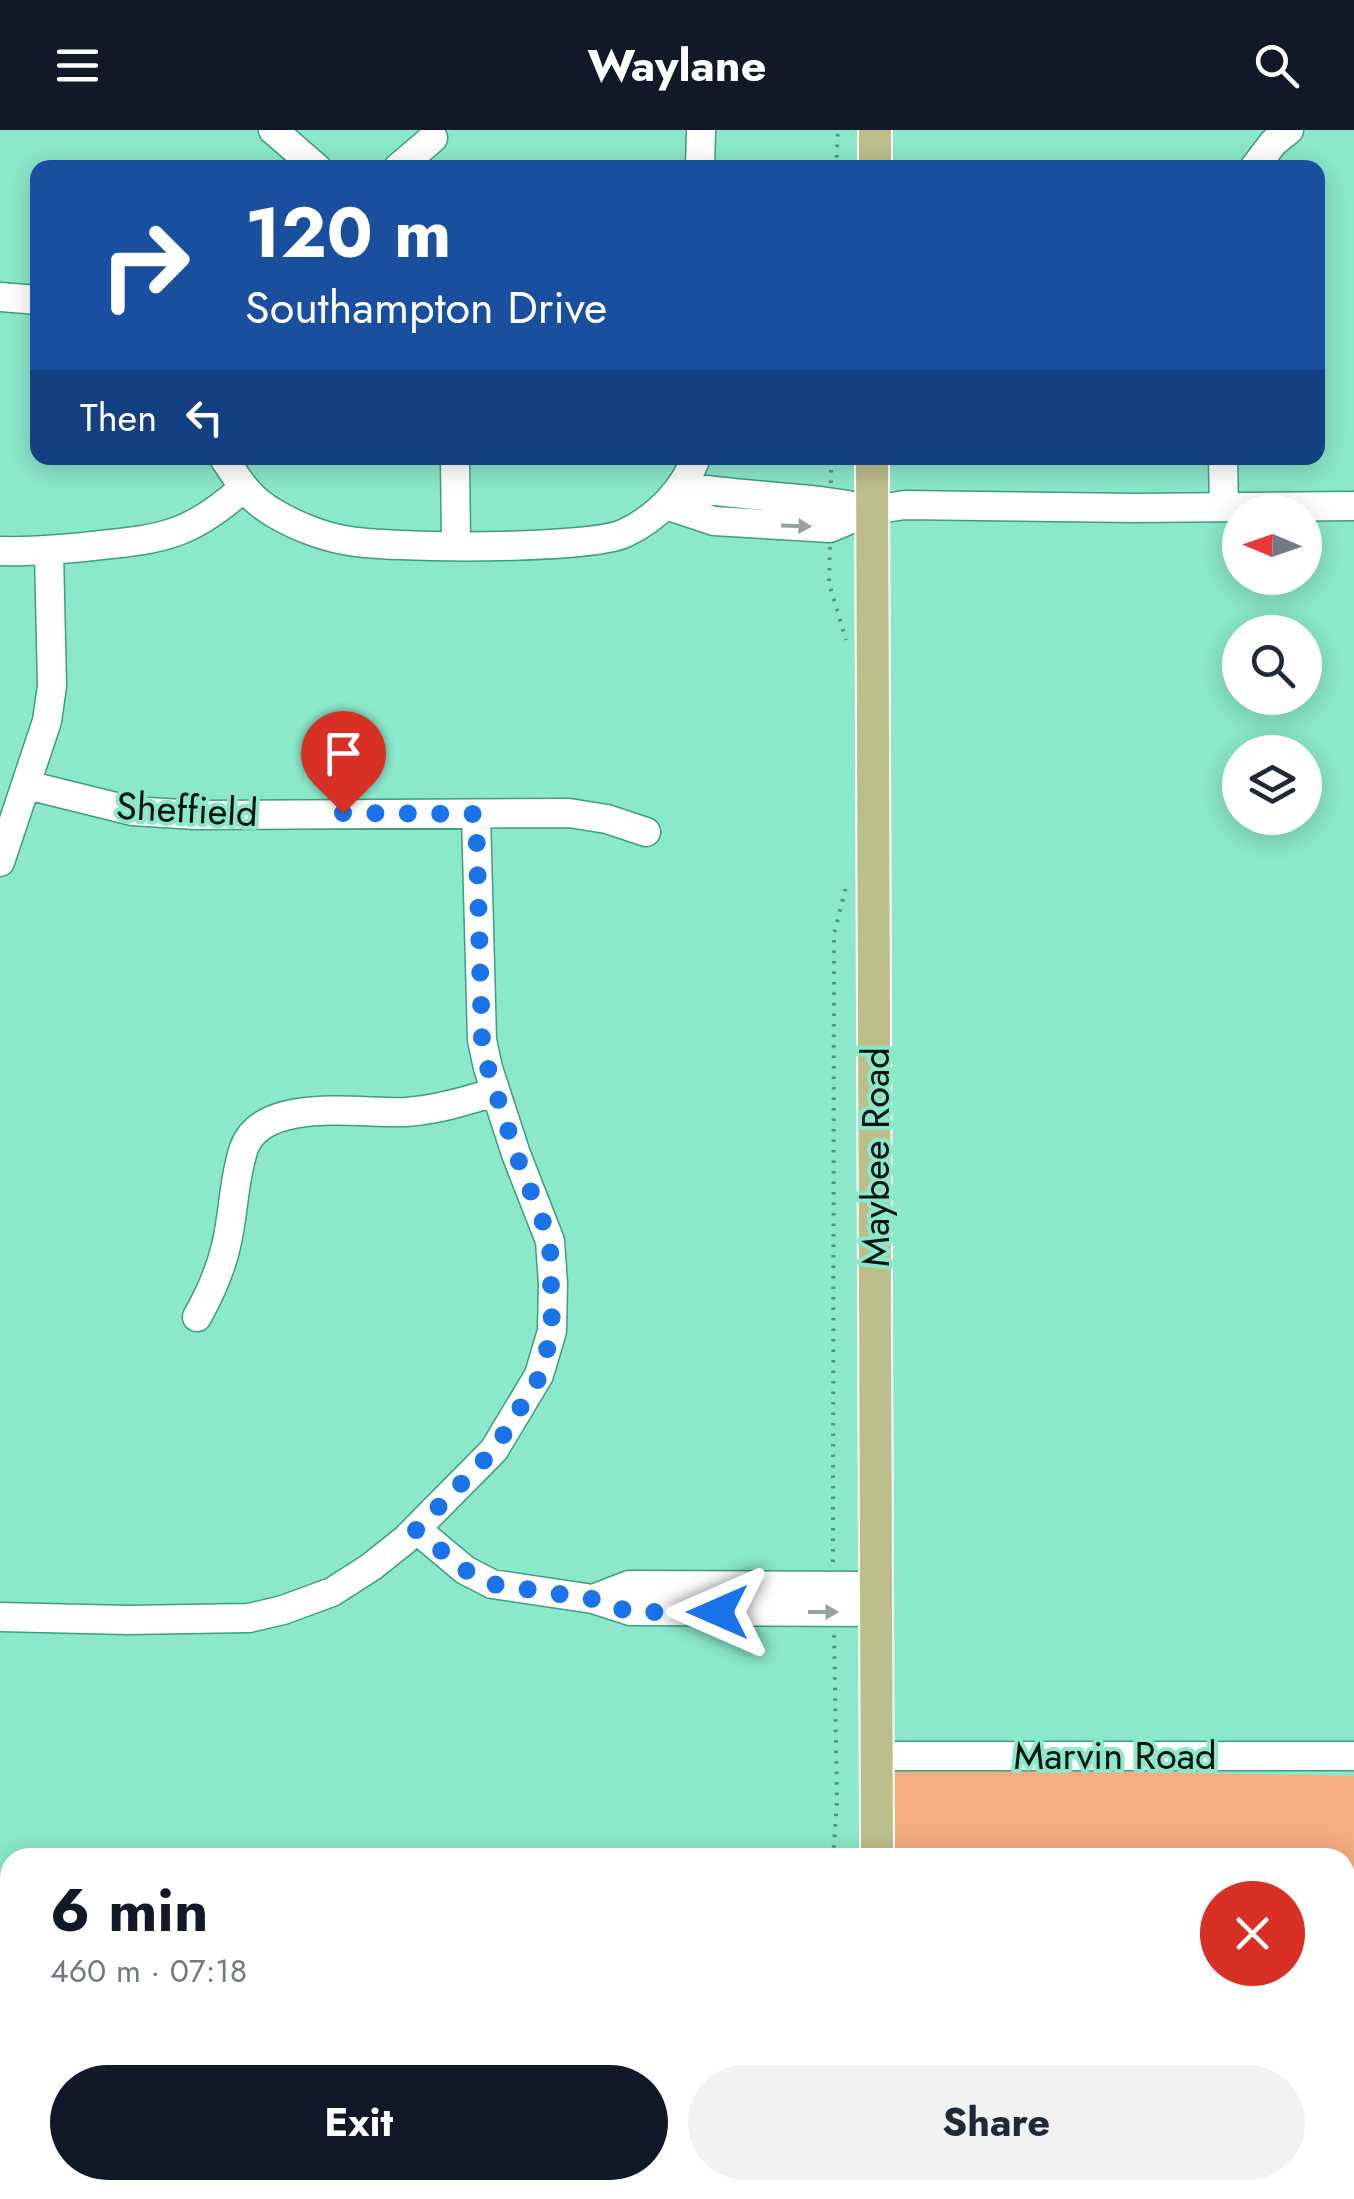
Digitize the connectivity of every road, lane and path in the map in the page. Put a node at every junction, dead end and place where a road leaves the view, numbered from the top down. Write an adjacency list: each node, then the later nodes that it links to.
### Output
1 (273, 130): 7 (street)
2 (701, 130): 9 (street)
3 (838, 130): 10 (path)
4 (875, 130): 11 (main road)
5 (1289, 130): 12 (street)
6 (434, 138): 8 (street)
7 (308, 160)
8 (408, 160)
9 (700, 160)
10 (836, 160)
11 (874, 160)
12 (1261, 160)
13 (0, 297): 14 (street)
14 (30, 299)
15 (228, 465): 21 (street)
16 (454, 465): 29 (street)
17 (692, 465): 23 (street)
18 (831, 465): 28 (path)
19 (872, 465): 27 (main road, Maybee Road)
20 (1223, 465): 22 (street)
21 (242, 490): 29 (street); 31 (street)
22 (1224, 495)
23 (674, 496): 28 (street); 29 (street)
24 (1222, 506): 27 (street)
25 (1322, 506): 26 (street)
26 (1354, 506)
27 (872, 510): 28 (street); 42 (main road, Maybee Road)
28 (831, 514): 32 (path)
29 (456, 544)
30 (0, 552): 31 (street)
31 (49, 552): 33 (street)
32 (847, 650)
33 (27, 786): 34 (street, Sheffield); 36 (street)
34 (476, 814): 35 (street, Sheffield); 38 (street)
35 (646, 832)
36 (0, 862)
37 (851, 868): 41 (path)
38 (495, 1092): 39 (street); 40 (street)
39 (197, 1316)
40 (416, 1530): 41 (street); 43 (street)
41 (833, 1599): 42 (street); 46 (path)
42 (876, 1599): 44 (main road, Maybee Road)
43 (0, 1617)
44 (876, 1756): 45 (street, Marvin Road); 47 (main road, Maybee Road)
45 (1354, 1756)
46 (834, 1848)
47 (877, 1848)

